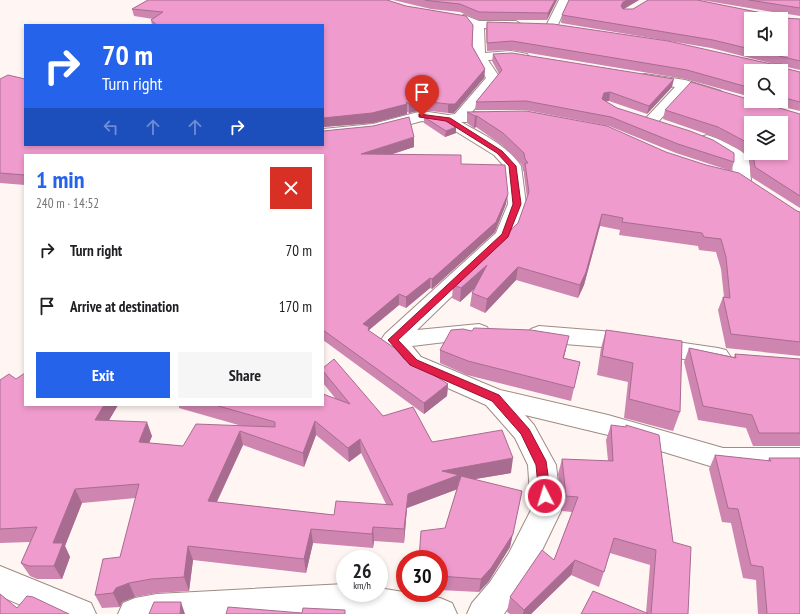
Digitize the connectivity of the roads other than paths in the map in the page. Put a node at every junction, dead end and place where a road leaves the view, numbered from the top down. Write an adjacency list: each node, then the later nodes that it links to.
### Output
1 (564, 0): 4 (street)
2 (454, 17): 3 (street)
3 (475, 24): 4 (street); 6 (street)
4 (552, 26): 5 (street)
5 (567, 28)
6 (481, 57): 7 (street); 12 (street)
7 (533, 59)
8 (631, 76): 9 (street)
9 (685, 84): 10 (street); 13 (street)
10 (730, 98)
11 (511, 117): 12 (street)
12 (454, 118): 14 (street); 17 (street)
13 (651, 122)
14 (324, 134)
15 (694, 136): 16 (street)
16 (742, 181)
17 (393, 340): 18 (street); 19 (street)
18 (742, 360)
19 (495, 398): 20 (street); 25 (street)
20 (800, 459)
21 (0, 581): 22 (street)
22 (79, 614)
23 (135, 614): 24 (street)
24 (440, 614)
25 (484, 614)

